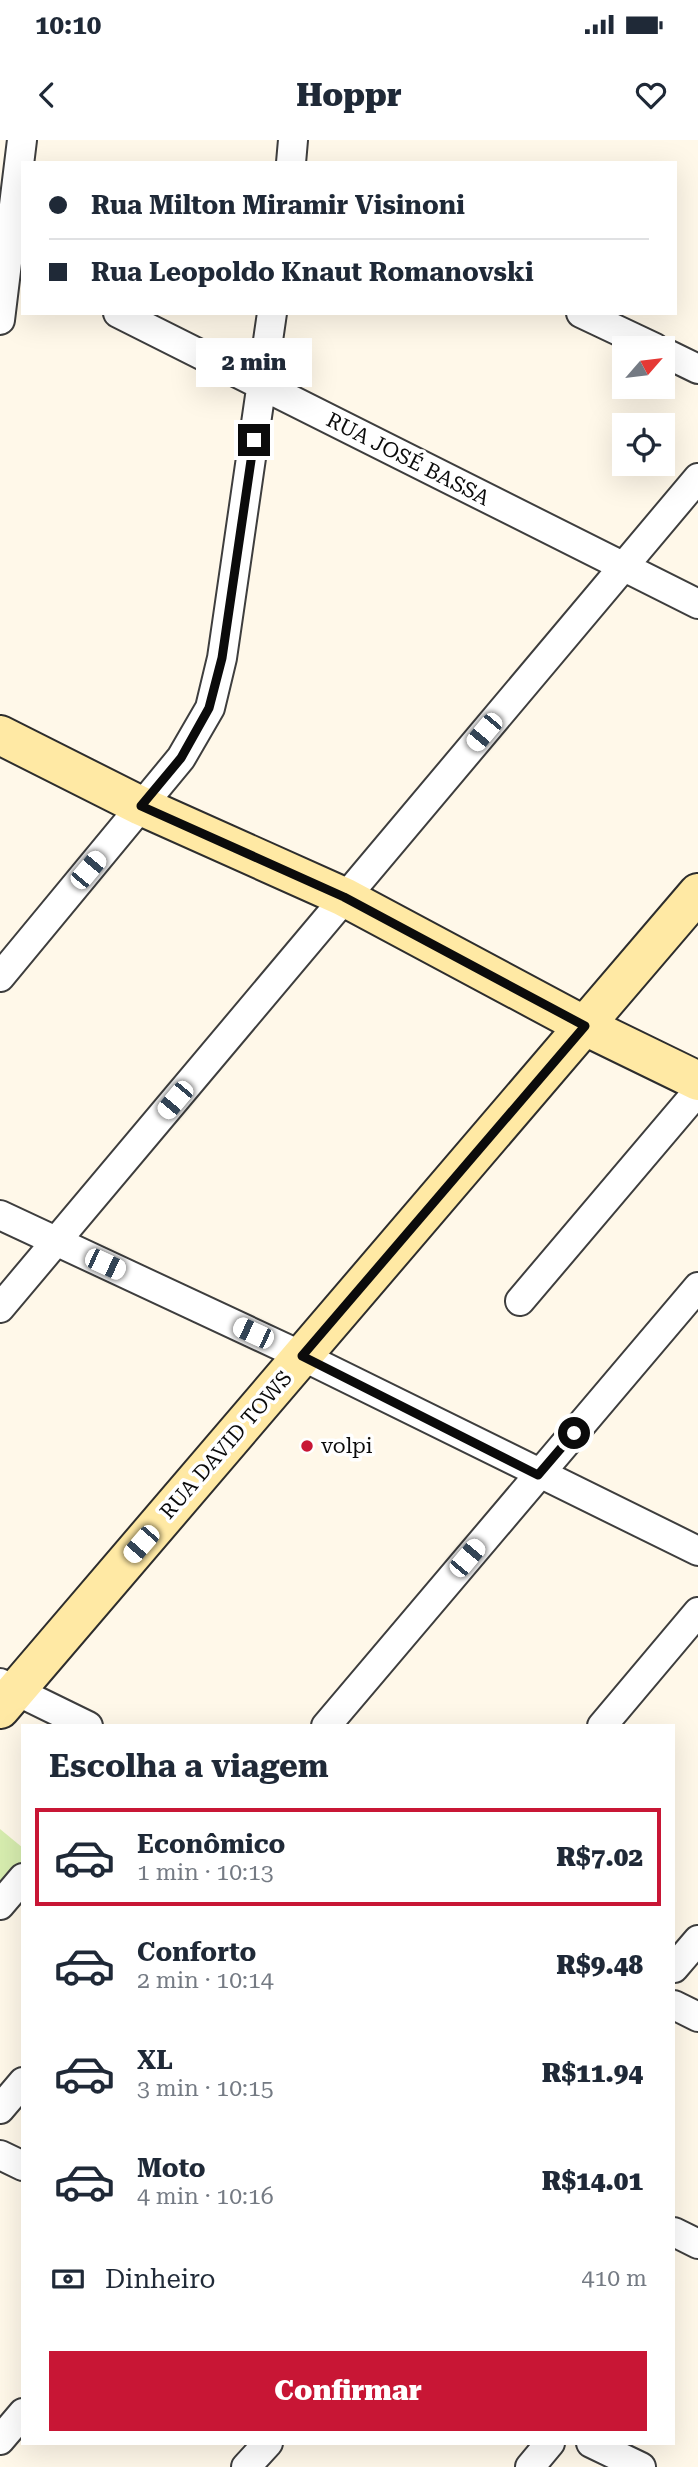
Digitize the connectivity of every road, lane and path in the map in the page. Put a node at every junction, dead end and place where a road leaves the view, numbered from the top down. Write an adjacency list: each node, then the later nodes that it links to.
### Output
1 (22, 140): 4 (street)
2 (293, 140): 3 (street)
3 (290, 161)
4 (10, 259): 8 (street)
5 (122, 315): 12 (street, RUA JOSÉ BASSA)
6 (272, 315): 12 (street)
7 (585, 315): 9 (street)
8 (0, 320)
9 (630, 336)
10 (676, 358): 11 (street)
11 (698, 369)
12 (262, 386): 14 (street, RUA JOSÉ BASSA); 17 (street)
13 (698, 478): 14 (street)
14 (624, 567): 15 (street, RUA JOSÉ BASSA); 19 (street)
15 (698, 604)
16 (0, 735): 17 (street)
17 (141, 806): 19 (street); 20 (street)
18 (698, 893): 21 (street, RUA DAVID TOWS)
19 (344, 897): 21 (street); 25 (street)
20 (0, 977)
21 (585, 1026): 22 (street); 29 (street, RUA DAVID TOWS)
22 (698, 1081)
23 (698, 1091): 27 (street)
24 (0, 1215): 25 (street)
25 (56, 1241): 28 (street); 29 (street)
26 (698, 1287): 30 (street)
27 (520, 1301)
28 (0, 1308)
29 (302, 1356): 30 (street); 33 (street, RUA DAVID TOWS)
30 (538, 1475): 31 (street); 35 (street)
31 (698, 1551)
32 (698, 1612): 36 (street)
33 (5, 1695): 34 (street)
34 (83, 1724)
35 (328, 1724)
36 (604, 1724)
37 (21, 1880): 38 (street)
38 (0, 1905)
39 (698, 1940): 40 (street)
40 (675, 1967)
41 (675, 2006): 42 (street)
42 (698, 2017)
43 (21, 2084): 44 (street)
44 (0, 2109)
45 (0, 2155): 46 (street)
46 (21, 2165)
47 (675, 2232): 48 (street)
48 (698, 2244)
49 (21, 2415): 50 (street)
50 (0, 2440)
51 (266, 2445): 54 (street)
52 (548, 2445): 55 (street)
53 (595, 2445): 56 (street)
54 (246, 2467)
55 (530, 2467)
56 (641, 2467)

